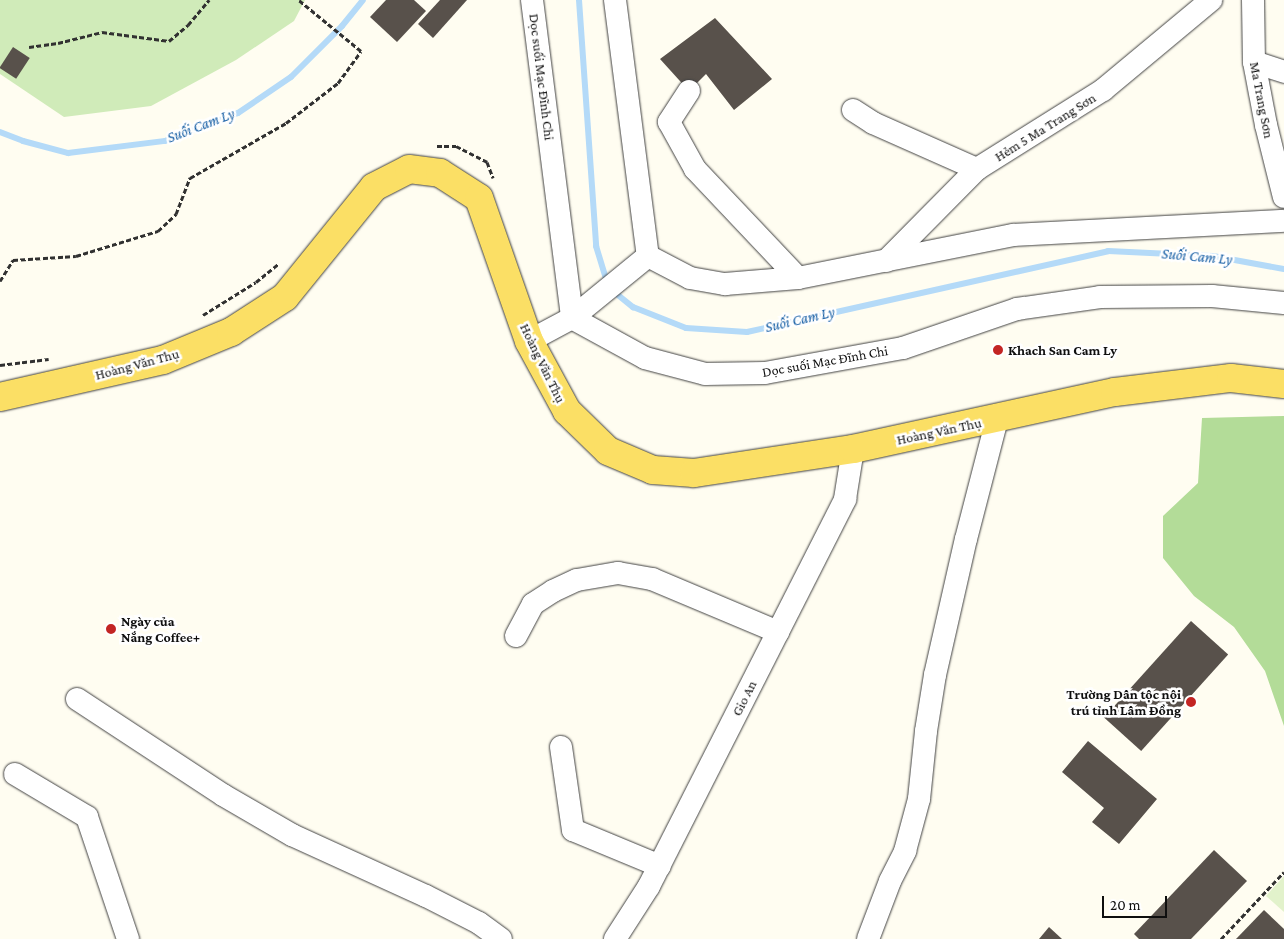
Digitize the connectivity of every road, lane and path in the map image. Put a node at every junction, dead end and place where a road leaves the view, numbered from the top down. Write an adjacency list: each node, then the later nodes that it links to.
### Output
1 (209, 0): 7 (path)
2 (299, 0): 18 (path)
3 (532, 0): 20 (street, Dọc suối Mạc Đĩnh Chi)
4 (614, 0): 15 (street)
5 (1211, 0): 12 (street, Hẻm 5 Ma Trang Sơn)
6 (1253, 0): 8 (street, Ma Trang Sơn)
7 (30, 47)
8 (1254, 62): 9 (street); 13 (street, Ma Trang Sơn)
9 (1284, 72)
10 (689, 91): 17 (street)
11 (852, 110): 12 (street)
12 (977, 169): 16 (street, Hẻm 5 Ma Trang Sơn)
13 (1284, 198)
14 (1284, 221): 16 (street)
15 (648, 256): 17 (street); 20 (street)
16 (886, 261): 17 (street)
17 (798, 278)
18 (0, 282)
19 (1284, 303): 20 (street, Dọc suối Mạc Đĩnh Chi)
20 (572, 318): 21 (street)
21 (529, 341): 23 (main road, Hoàng Văn Thụ); 25 (main road, Hoàng Văn Thụ)
22 (1284, 384): 24 (main road, Hoàng Văn Thụ)
23 (0, 397)
24 (997, 419): 25 (main road, Hoàng Văn Thụ); 36 (street)
25 (853, 449): 26 (street, Gio An)
26 (778, 632): 27 (street); 31 (street, Gio An)
27 (516, 636)
28 (77, 699): 34 (street)
29 (560, 747): 31 (street)
30 (15, 774): 33 (street)
31 (660, 866): 35 (street, Gio An)
32 (1284, 872): 37 (path)
33 (128, 939)
34 (501, 939)
35 (615, 939)
36 (868, 939)
37 (1221, 939)

